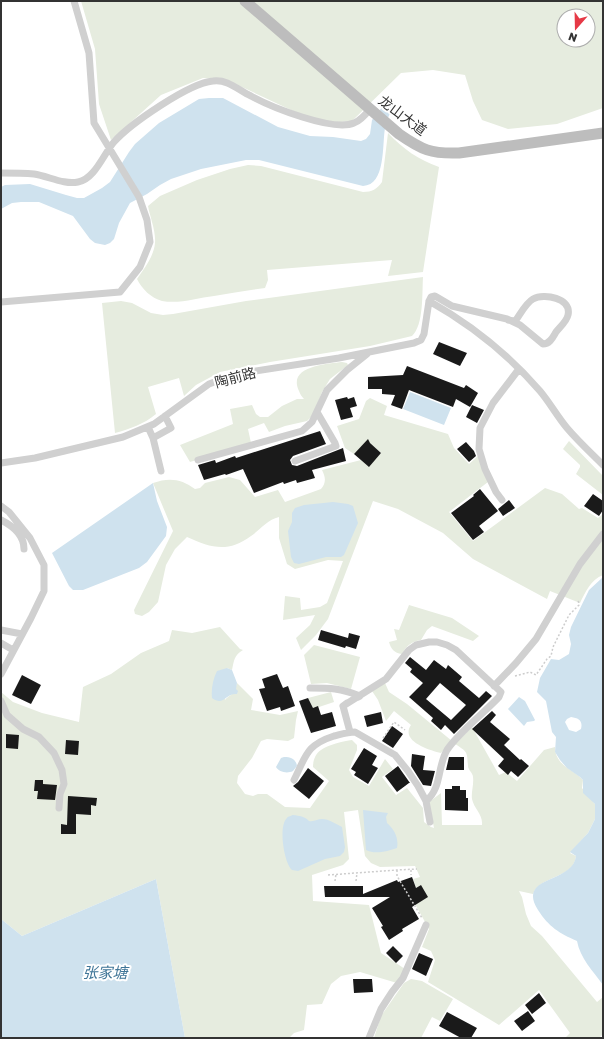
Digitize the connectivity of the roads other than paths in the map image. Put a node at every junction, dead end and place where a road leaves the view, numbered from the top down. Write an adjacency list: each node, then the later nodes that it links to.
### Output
1 (74, 1): 5 (street)
2 (245, 1): 3 (main road, 龙山大道)
3 (370, 109): 4 (main road, 龙山大道); 5 (street)
4 (603, 133)
5 (111, 150): 6 (street); 8 (street)
6 (1, 174)
7 (429, 301): 9 (street); 10 (street, 陶前路); 11 (street)
8 (1, 302)
9 (508, 320): 9 (street)
10 (368, 352): 12 (street); 13 (street, 陶前路)
11 (519, 369): 19 (street); 21 (street)
12 (317, 412): 16 (street); 17 (street)
13 (165, 416): 14 (street, 陶前路); 15 (street)
14 (148, 427): 15 (street); 18 (street, 陶前路)
15 (153, 438): 20 (street)
16 (198, 460)
17 (295, 460)
18 (1, 463)
19 (603, 465)
20 (161, 471)
21 (502, 500)
22 (1, 506): 25 (street)
23 (1, 520): 25 (street)
24 (603, 534): 31 (street)
25 (26, 543): 27 (street)
26 (1, 630): 27 (street)
27 (22, 634): 29 (street)
28 (1, 643): 29 (street)
29 (13, 650): 30 (street)
30 (1, 674)
31 (494, 686): 33 (street); 37 (street)
32 (310, 688): 33 (street)
33 (360, 696): 35 (street)
34 (1, 701): 38 (street)
35 (350, 732): 36 (street); 37 (street)
36 (294, 780)
37 (426, 801): 39 (street)
38 (59, 808)
39 (430, 822)
40 (426, 925): 41 (street)
41 (369, 1038)

